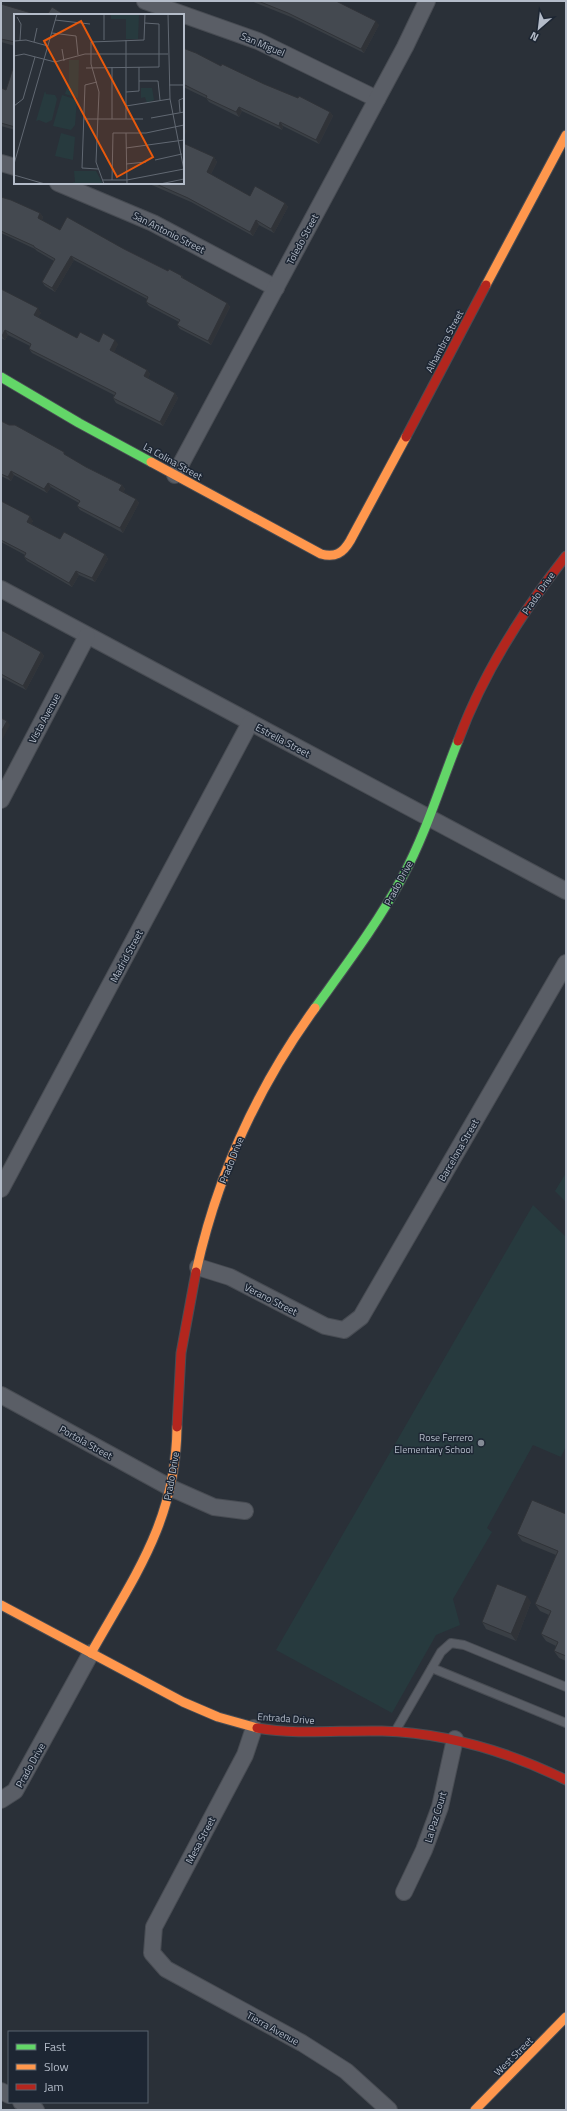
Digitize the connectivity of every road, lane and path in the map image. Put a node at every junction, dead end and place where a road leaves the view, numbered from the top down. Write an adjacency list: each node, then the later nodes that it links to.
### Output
1 (145, 1): 3 (street, San Miguel)
2 (427, 1): 5 (street, Toledo Street)
3 (182, 14)
4 (184, 15): 5 (street, San Miguel)
5 (377, 99): 10 (street, Toledo Street)
6 (566, 135): 13 (street, Alhambra Street)
7 (1, 163): 8 (street)
8 (14, 168)
9 (60, 184): 10 (street, San Antonio Street)
10 (276, 288): 12 (street, Toledo Street)
11 (1, 377): 12 (street, La Colina Street)
12 (175, 475): 13 (street, La Colina Street)
13 (337, 555)
14 (566, 556): 19 (street, Prado Drive)
15 (1, 589): 16 (street, Estrella Street)
16 (87, 636): 17 (street, Estrella Street); 18 (street, Vista Avenue)
17 (250, 723): 19 (street, Estrella Street); 22 (street, Madrid Street)
18 (1, 799)
19 (429, 817): 20 (street, Estrella Street); 23 (street, Prado Drive)
20 (566, 891)
21 (566, 963): 24 (street, Barcelona Street)
22 (1, 1189)
23 (198, 1267): 24 (street, Verano Street); 26 (street, Prado Drive)
24 (344, 1330)
25 (1, 1395): 26 (street, Portola Street)
26 (171, 1488): 27 (street, Portola Street); 29 (street, Prado Drive)
27 (245, 1511)
28 (1, 1605): 29 (street, Entrada Drive)
29 (91, 1653): 33 (street, Entrada Drive); 37 (street, Prado Drive)
30 (432, 1668): 31 (lane); 32 (lane); 34 (lane)
31 (566, 1687)
32 (566, 1724)
33 (254, 1728): 34 (street, Entrada Drive); 39 (street, Mesa Street)
34 (395, 1731): 35 (street, Entrada Drive)
35 (455, 1739): 36 (street, Entrada Drive); 38 (street, La Paz Court)
36 (566, 1780)
37 (1, 1800)
38 (404, 1892)
39 (152, 1953): 43 (street, Tierra Avenue)
40 (565, 2021): 44 (street, West Street)
41 (23, 2103): 42 (street)
42 (36, 2110)
43 (389, 2110)
44 (475, 2110)

